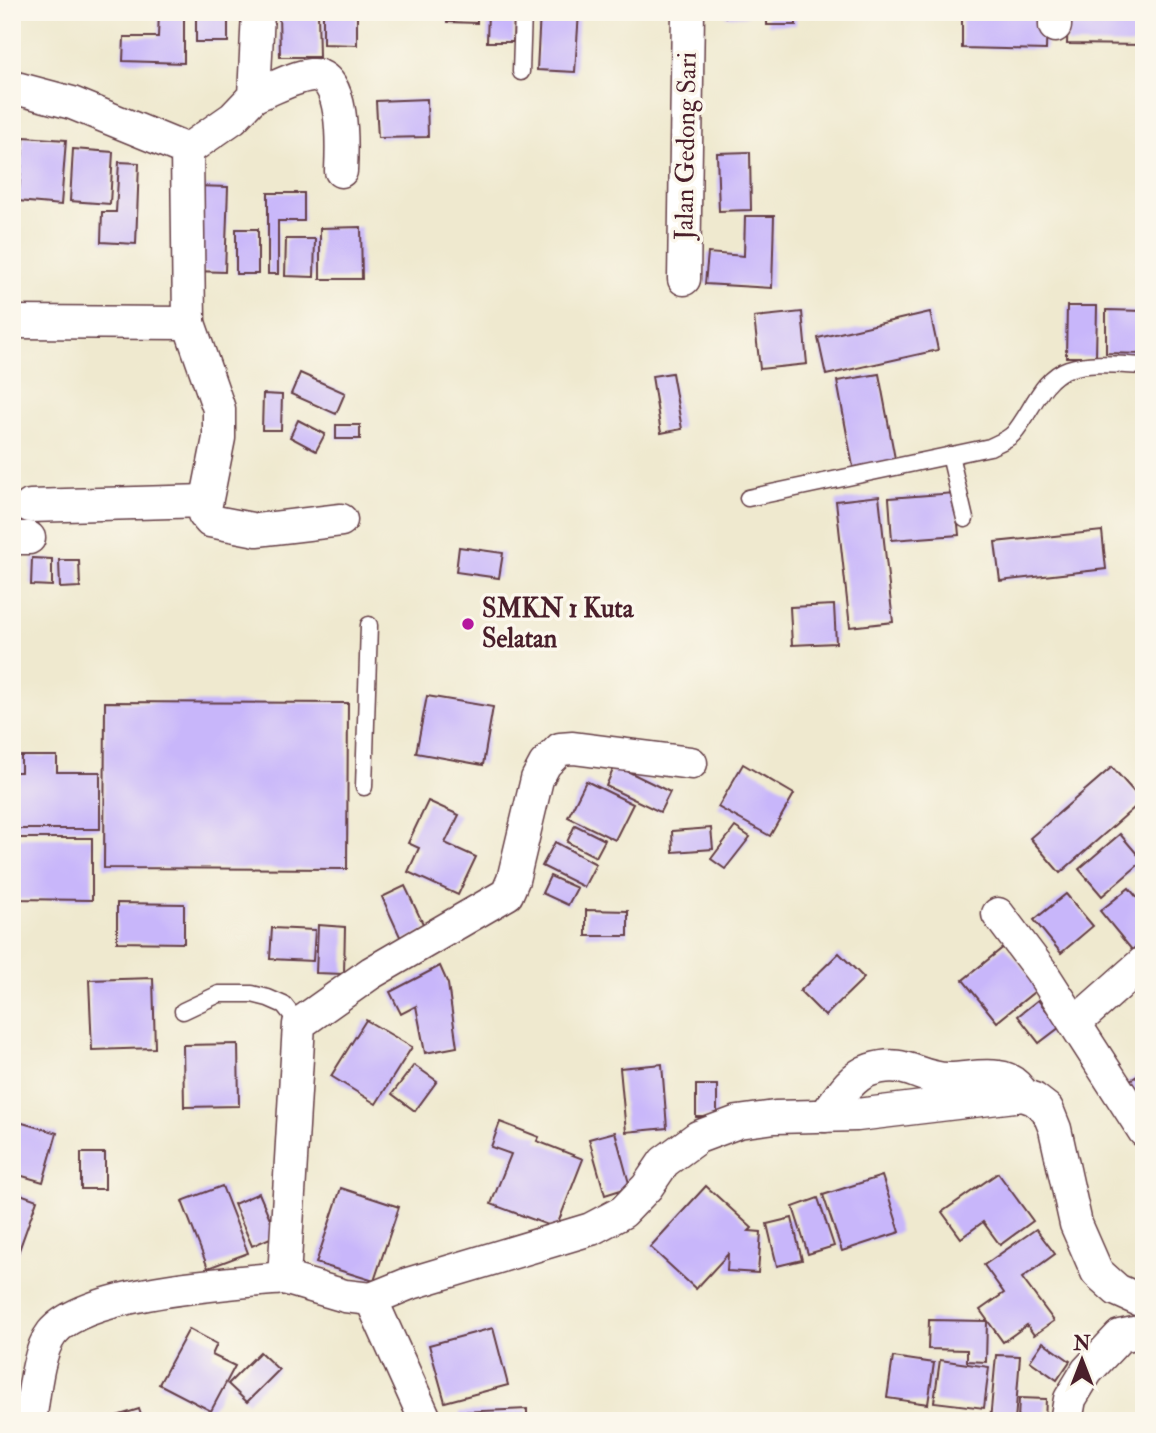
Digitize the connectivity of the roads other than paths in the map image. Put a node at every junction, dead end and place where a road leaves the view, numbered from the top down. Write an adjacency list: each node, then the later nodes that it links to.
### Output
1 (258, 12): 6 (street)
2 (523, 12): 4 (lane)
3 (688, 12): 9 (street, Jalan Gedong Sari)
4 (521, 72)
5 (12, 87): 7 (street)
6 (254, 96): 7 (street); 8 (street)
7 (187, 150): 11 (street)
8 (341, 170)
9 (684, 279)
10 (12, 322): 11 (street)
11 (189, 323): 15 (street)
12 (1144, 366): 13 (lane)
13 (950, 455): 14 (lane); 17 (lane)
14 (748, 498)
15 (206, 500): 16 (street); 18 (street)
16 (30, 506)
17 (965, 519)
18 (341, 520)
19 (369, 625): 21 (lane)
20 (691, 763): 26 (street)
21 (364, 787)
22 (998, 914): 25 (street)
23 (1144, 962): 25 (street)
24 (183, 1011): 26 (lane)
25 (1075, 1023): 29 (street)
26 (299, 1024): 30 (street)
27 (1023, 1095): 28 (street); 28 (street); 32 (street)
28 (825, 1116): 31 (street)
29 (1144, 1131)
30 (284, 1278): 31 (street); 34 (street)
31 (371, 1299): 35 (street)
32 (1144, 1302)
33 (1144, 1331): 36 (street)
34 (30, 1421)
35 (426, 1421)
36 (1066, 1421)

